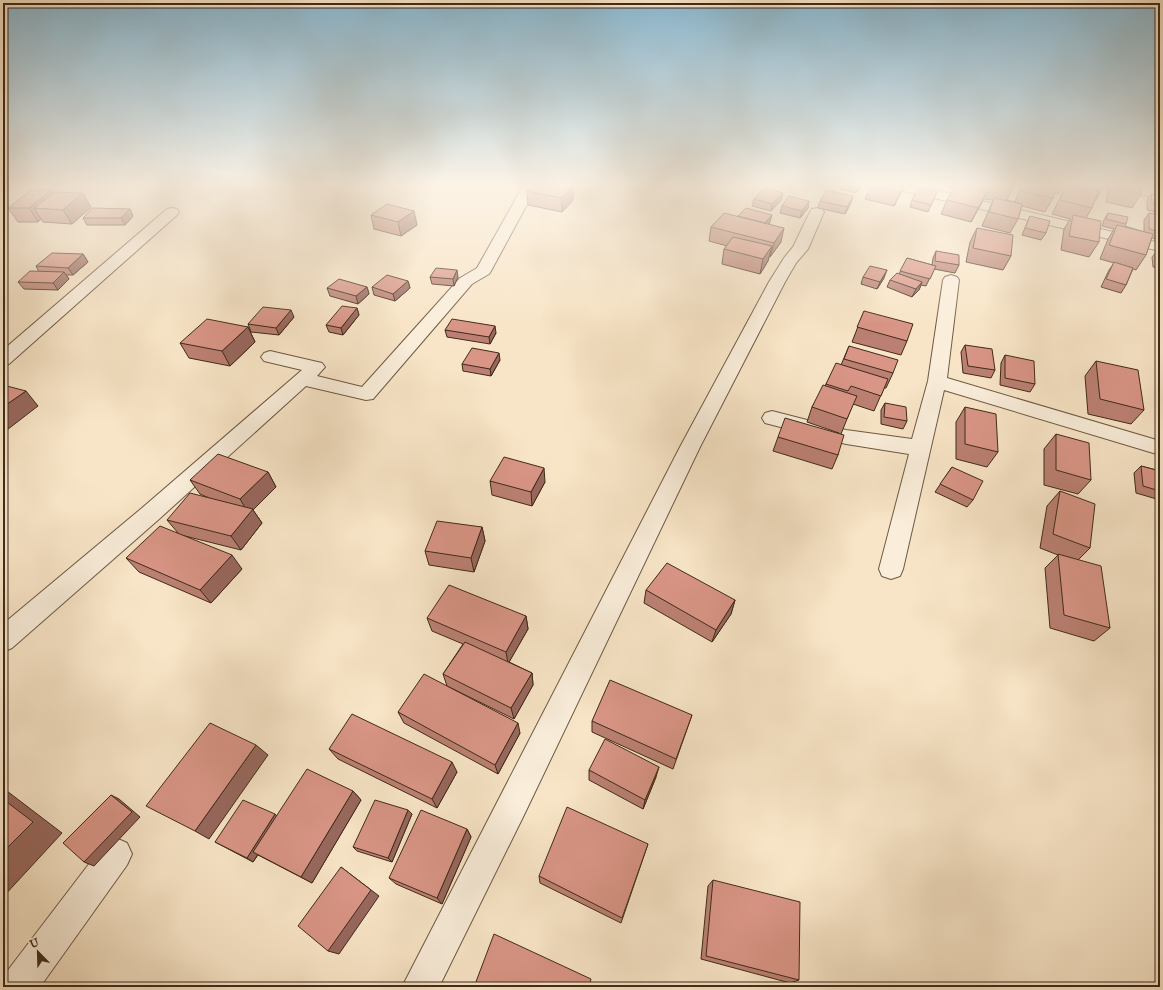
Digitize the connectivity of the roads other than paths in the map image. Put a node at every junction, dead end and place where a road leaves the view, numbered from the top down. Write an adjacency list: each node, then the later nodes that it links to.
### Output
1 (149, 232): 8 (street)
2 (504, 232): 9 (street)
3 (808, 232): 18 (street)
4 (1097, 232): 5 (street)
5 (1160, 247)
6 (951, 280): 10 (street)
7 (270, 357): 9 (street)
8 (3, 360)
9 (302, 379): 15 (street)
10 (937, 381): 12 (street); 13 (street)
11 (772, 418): 12 (street)
12 (920, 448): 14 (street)
13 (1160, 448)
14 (891, 569)
15 (3, 640)
16 (116, 854): 17 (street)
17 (18, 987)
18 (420, 987)

